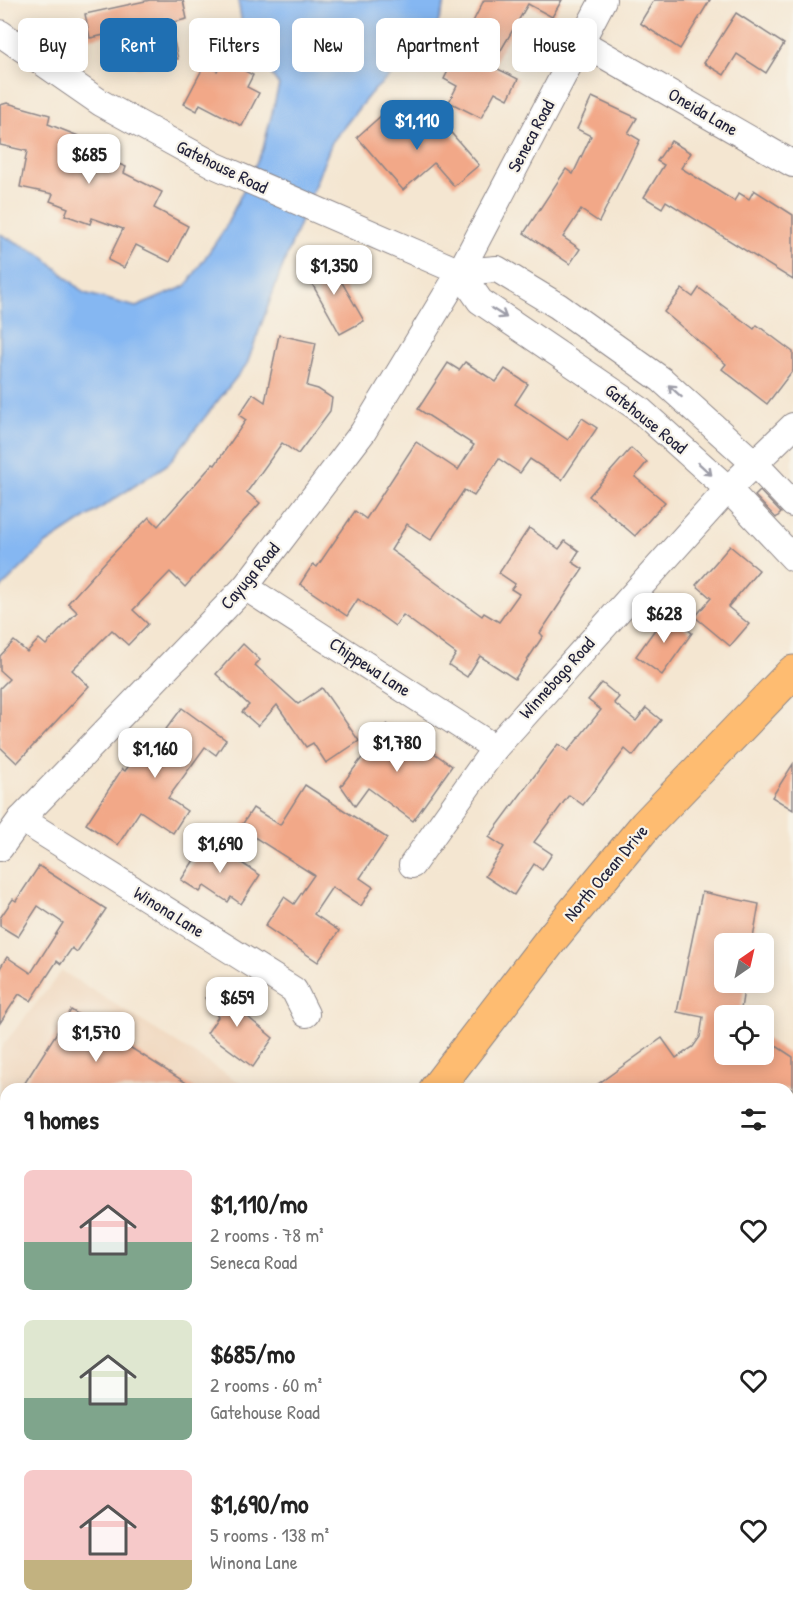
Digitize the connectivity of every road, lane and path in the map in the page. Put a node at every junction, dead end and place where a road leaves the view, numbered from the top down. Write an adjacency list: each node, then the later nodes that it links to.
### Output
1 (603, 0): 2 (street, Seneca Road)
2 (594, 18)
3 (0, 33): 7 (street, Gatehouse Road)
4 (597, 51): 6 (street, Oneida Lane)
5 (565, 72): 7 (street, Seneca Road)
6 (793, 164)
7 (460, 272): 9 (street, Gatehouse Road, one-way to 7); 10 (street, Gatehouse Road, one-way to 10); 13 (street, Cayuga Road)
8 (793, 426): 9 (street, Winnebago Road)
9 (754, 463): 10 (street, Winnebago Road); 11 (street, Gatehouse Road)
10 (728, 489): 12 (street, Gatehouse Road); 15 (street, Winnebago Road)
11 (793, 504)
12 (793, 558)
13 (245, 587): 15 (street, Chippewa Lane); 16 (street, Cayuga Road)
14 (793, 672): 20 (main road, North Ocean Drive)
15 (495, 747): 18 (street, Winnebago Road)
16 (21, 819): 17 (street, Cayuga Road); 19 (street, Winona Lane)
17 (0, 848)
18 (412, 865)
19 (306, 1014)
20 (441, 1083)

